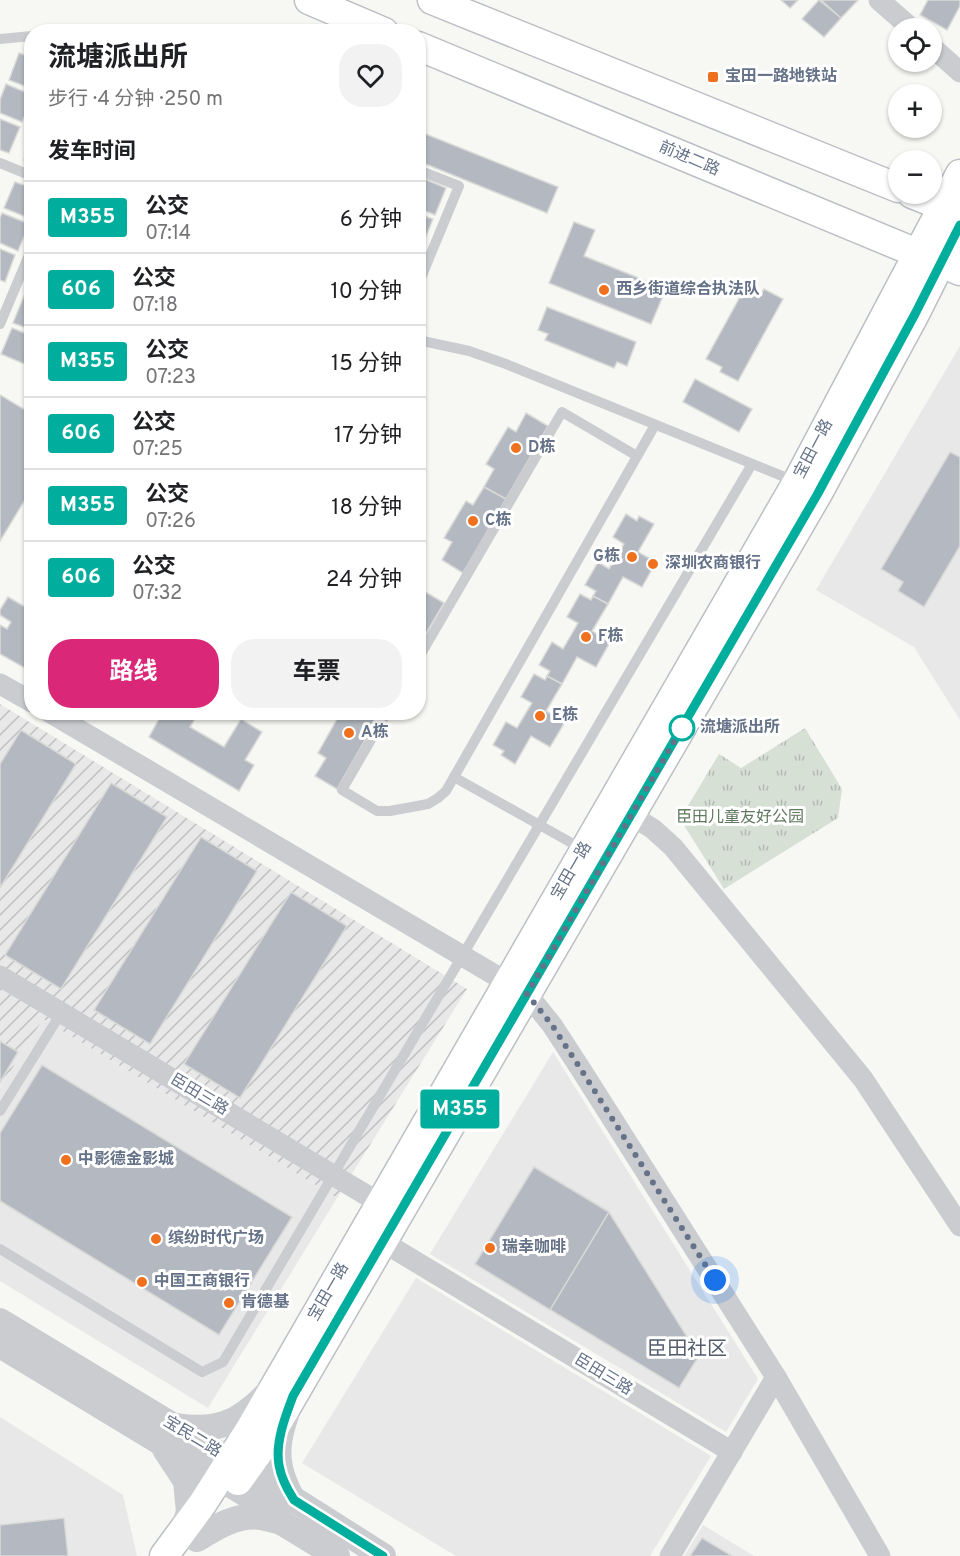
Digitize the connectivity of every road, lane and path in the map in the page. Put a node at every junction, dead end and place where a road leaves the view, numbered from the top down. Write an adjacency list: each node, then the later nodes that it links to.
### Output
1 (309, 0): 5 (main road)
2 (432, 0): 15 (main road)
3 (879, 0): 4 (street)
4 (900, 18)
5 (362, 24)
6 (24, 37): 7 (lane)
7 (0, 39)
8 (426, 49): 18 (main road, 前进二路)
9 (942, 56): 10 (street)
10 (960, 72)
11 (0, 163): 12 (lane)
12 (24, 173)
13 (426, 173): 19 (lane)
14 (960, 174): 17 (main road, 宝田一路)
15 (888, 184)
16 (933, 204): 17 (main road)
17 (954, 214): 18 (main road, 宝田一路)
18 (939, 263): 26 (main road, 宝田一路); 33 (main road, 宝田一路)
19 (426, 266)
20 (24, 267): 21 (lane)
21 (0, 324)
22 (426, 342): 23 (lane)
23 (655, 425): 24 (lane); 25 (lane)
24 (637, 456): 27 (lane); 32 (lane)
25 (752, 464): 26 (lane); 34 (lane)
26 (797, 482): 33 (main road, 宝田一路)
27 (426, 645)
28 (0, 684): 29 (street)
29 (24, 698)
30 (63, 720): 36 (street)
31 (382, 720): 32 (lane)
32 (454, 777): 34 (lane)
33 (622, 808): 35 (main road, 宝田一路); 38 (main road, 宝田一路); 43 (street)
34 (539, 825): 35 (lane); 36 (lane)
35 (584, 850): 38 (main road, 宝田一路)
36 (463, 956): 38 (street); 41 (lane)
37 (0, 976): 39 (street, 臣田三路)
38 (518, 988): 42 (main road, 宝田一路); 49 (street)
39 (62, 1013): 40 (lane); 41 (street, 臣田三路)
40 (0, 1111)
41 (333, 1175): 42 (street, 臣田三路); 45 (lane)
42 (389, 1209): 44 (main road, 宝田一路); 50 (main road, 宝田一路)
43 (960, 1226)
44 (383, 1242): 50 (main road, 宝田一路); 52 (street, 臣田三路)
45 (0, 1249)
46 (0, 1321): 48 (street, 宝民二路)
47 (0, 1345): 48 (street, 宝民二路)
48 (59, 1369): 51 (street, 宝民二路)
49 (776, 1377): 52 (street); 60 (street)
50 (284, 1391): 51 (street); 53 (main road, 宝田一路); 54 (street)
51 (166, 1433): 53 (street, 宝民二路); 55 (street)
52 (732, 1452): 59 (street)
53 (232, 1474): 54 (street, 宝民二路); 55 (main road, 宝田一路)
54 (287, 1511): 55 (street); 57 (street, 宝民二路); 58 (street, 宝民二路)
55 (188, 1542): 56 (main road, 宝田一路)
56 (164, 1556)
57 (337, 1556)
58 (383, 1556)
59 (670, 1556)
60 (880, 1556)

